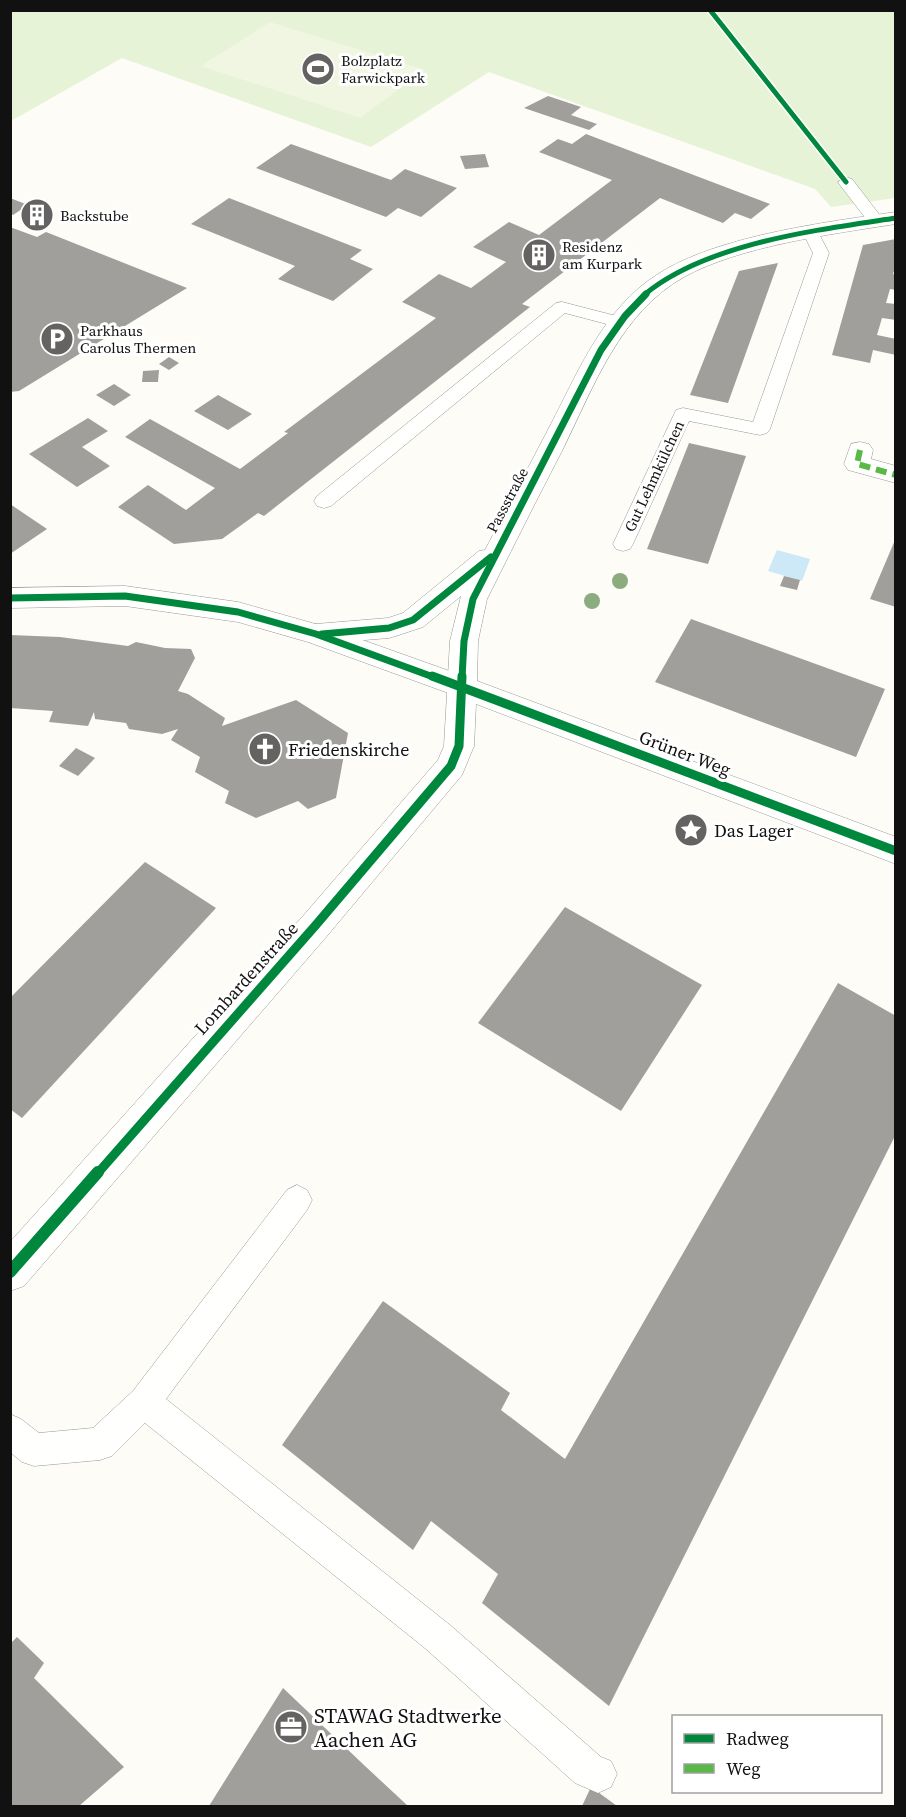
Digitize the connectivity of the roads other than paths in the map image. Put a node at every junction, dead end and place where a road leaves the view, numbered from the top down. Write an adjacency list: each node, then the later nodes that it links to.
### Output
1 (846, 182): 2 (lane)
2 (886, 220): 3 (street, Passstraße)
3 (811, 233): 4 (street, Passstraße); 8 (lane, Gut Lehmkülchen)
4 (618, 322): 7 (lane); 9 (street, Passstraße)
5 (860, 450): 6 (street)
6 (896, 475)
7 (324, 501)
8 (623, 544)
9 (496, 554): 11 (street); 12 (street, Passstraße)
10 (10, 598): 11 (street)
11 (316, 634): 12 (street)
12 (462, 687): 13 (street, Grüner Weg); 15 (street, Lombardenstraße)
13 (896, 851)
14 (297, 1200): 16 (lane)
15 (10, 1272)
16 (144, 1402): 17 (lane); 18 (lane)
17 (10, 1430)
18 (598, 1774)

